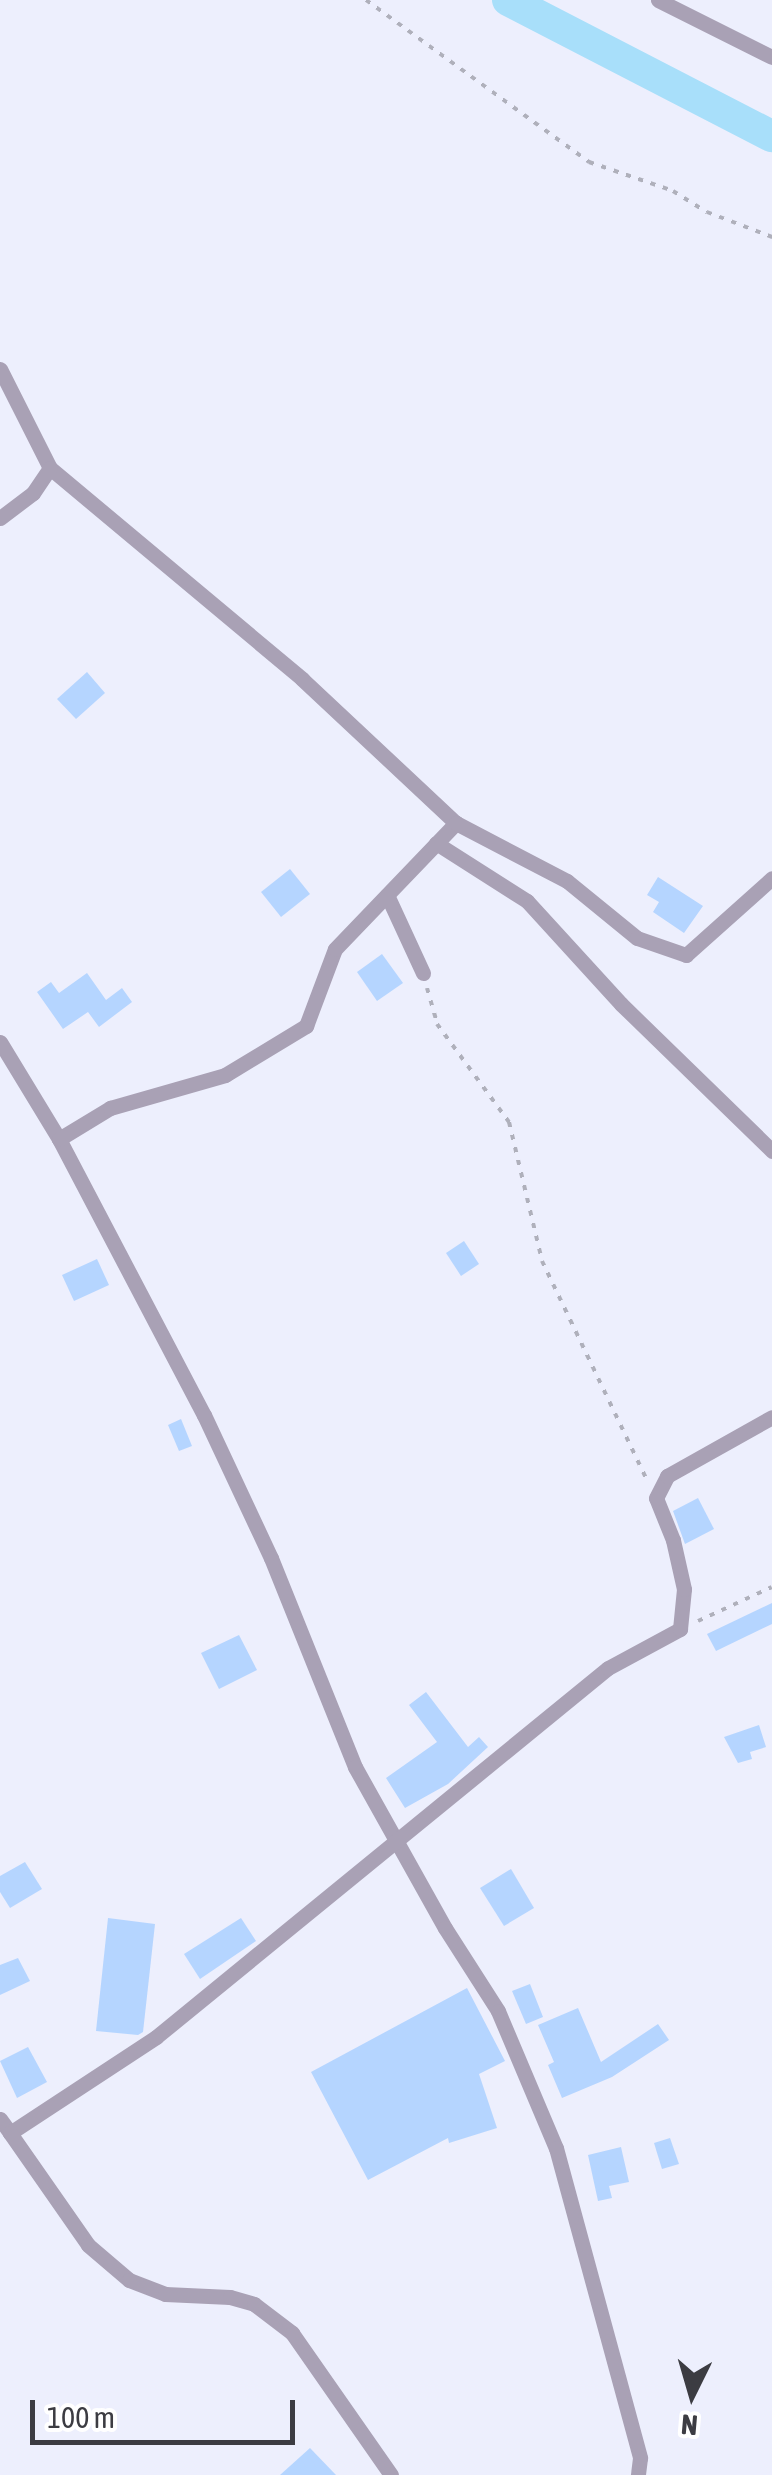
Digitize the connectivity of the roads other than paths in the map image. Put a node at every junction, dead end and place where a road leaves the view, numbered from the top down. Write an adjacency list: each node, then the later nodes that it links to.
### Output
1 (658, 0): 2 (street)
2 (772, 57)
3 (0, 369): 4 (street)
4 (50, 468): 5 (street); 6 (street)
5 (0, 518)
6 (456, 822): 7 (street); 8 (street)
7 (436, 844): 9 (street); 13 (street)
8 (772, 878)
9 (386, 895): 10 (street); 12 (street)
10 (423, 974)
11 (0, 1042): 12 (street)
12 (59, 1139): 15 (street)
13 (772, 1151)
14 (772, 1417): 15 (street)
15 (395, 1841): 16 (street); 18 (street)
16 (5, 2126): 17 (street)
17 (391, 2475)
18 (638, 2475)

